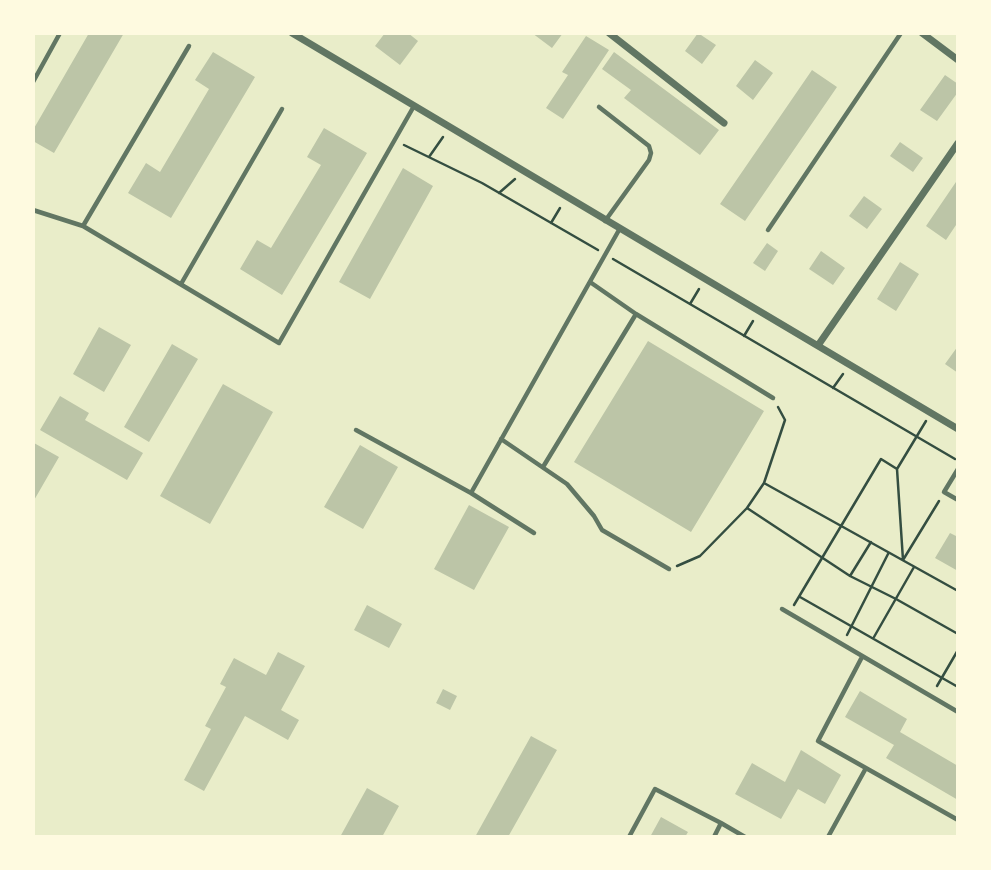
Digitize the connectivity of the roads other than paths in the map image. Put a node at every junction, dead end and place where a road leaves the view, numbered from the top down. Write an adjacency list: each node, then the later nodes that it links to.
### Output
1 (60, 33): 8 (lane)
2 (292, 33): 9 (street)
3 (609, 33): 12 (street)
4 (901, 33): 18 (lane)
5 (922, 33): 7 (street)
6 (189, 46): 16 (lane)
7 (958, 60)
8 (33, 82)
9 (414, 106): 15 (street); 20 (lane)
10 (598, 107): 15 (lane)
11 (282, 109): 20 (lane)
12 (724, 122)
13 (958, 143): 22 (street)
14 (33, 210): 16 (lane)
15 (605, 221): 17 (street)
16 (83, 226): 20 (lane)
17 (619, 230): 19 (lane); 22 (street)
18 (768, 230)
19 (590, 282): 21 (lane); 26 (lane)
20 (181, 284)
21 (636, 314): 23 (lane); 27 (lane)
22 (819, 344): 24 (street)
23 (773, 398)
24 (958, 429)
25 (356, 430): 29 (lane)
26 (501, 439): 27 (lane); 29 (lane)
27 (543, 467): 32 (lane)
28 (958, 469): 30 (lane)
29 (471, 493): 31 (lane)
30 (958, 500)
31 (534, 533)
32 (669, 569)
33 (782, 609): 34 (lane)
34 (862, 657): 35 (lane); 36 (lane)
35 (958, 712)
36 (866, 768): 37 (lane); 42 (lane)
37 (958, 820)
38 (721, 823): 39 (lane); 40 (lane); 41 (lane)
39 (629, 837)
40 (713, 837)
41 (745, 837)
42 (828, 837)

